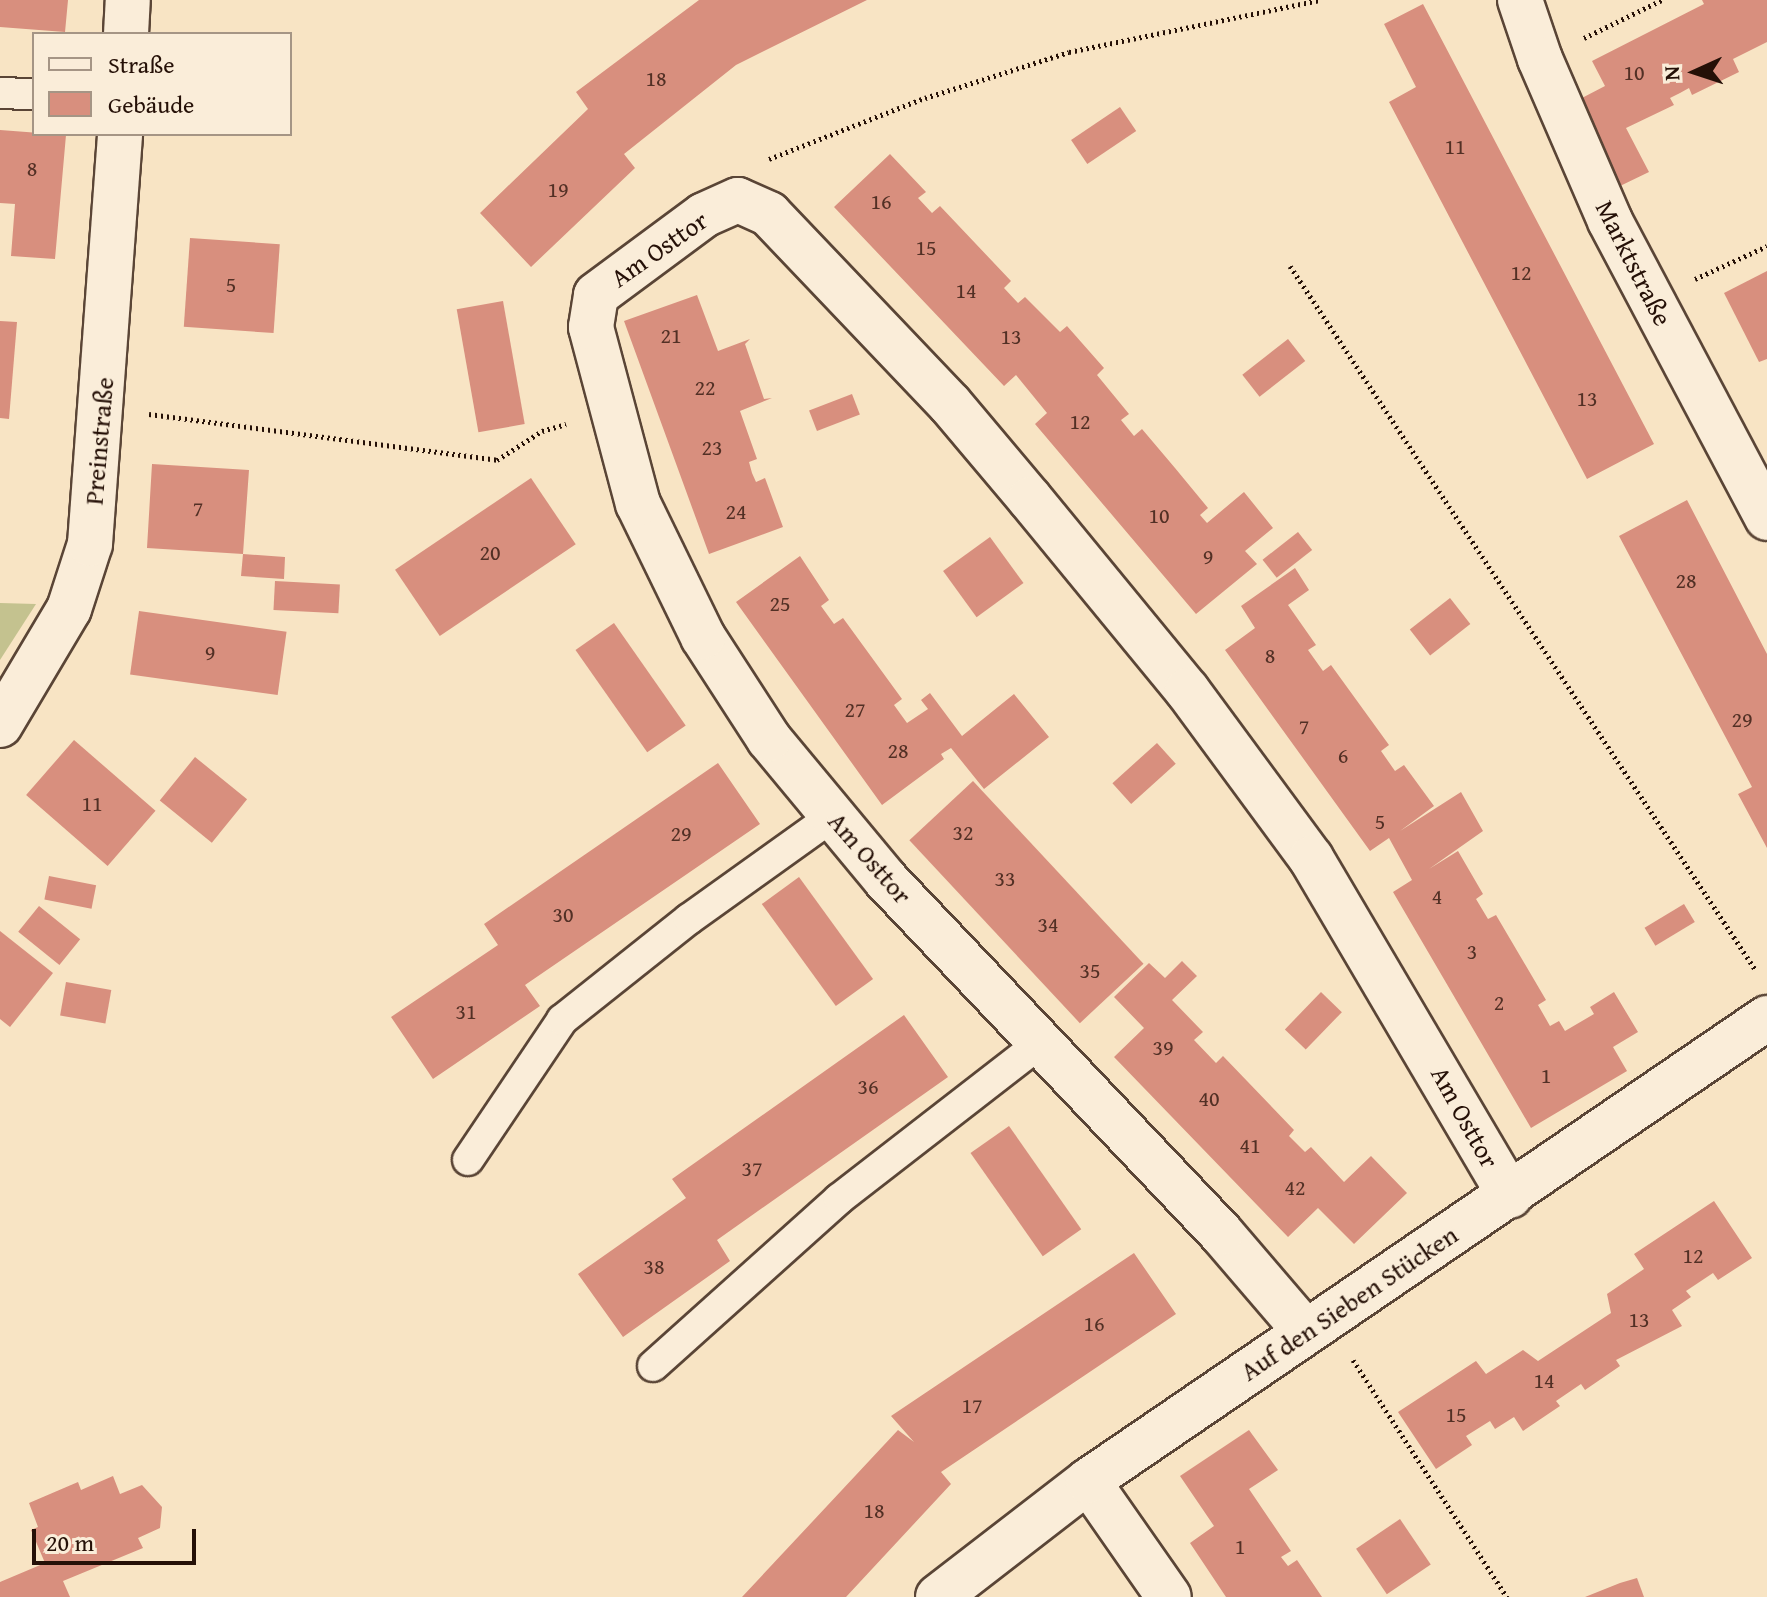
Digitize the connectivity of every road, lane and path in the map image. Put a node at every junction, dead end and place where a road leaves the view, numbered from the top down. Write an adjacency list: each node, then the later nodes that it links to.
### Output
1 (128, 0): 5 (street)
2 (1320, 0): 10 (path)
3 (1520, 0): 6 (street, Marktstraße)
4 (1662, 0): 6 (path)
5 (126, 32)
6 (1540, 59): 13 (street, Marktstraße)
7 (0, 93): 8 (lane)
8 (32, 94)
9 (120, 136): 14 (street, Preinstraße)
10 (738, 200): 15 (street, Am Osttor); 23 (street, Am Osttor)
11 (1767, 246): 13 (path)
12 (1290, 266): 19 (path)
13 (1652, 300): 16 (street, Marktstraße)
14 (101, 409): 15 (path); 17 (street, Preinstraße)
15 (610, 411): 18 (street, Am Osttor)
16 (1767, 518)
17 (0, 725)
18 (833, 816): 21 (street, Am Osttor); 22 (lane)
19 (1758, 973)
20 (1767, 1018): 23 (street, Auf den Sieben Stücken)
21 (1040, 1043): 24 (street, Am Osttor); 25 (lane)
22 (468, 1160)
23 (1510, 1196): 24 (street, Auf den Sieben Stücken)
24 (1315, 1324): 26 (street, Auf den Sieben Stücken); 29 (path)
25 (653, 1366)
26 (1088, 1481): 27 (street, Auf den Sieben Stücken); 28 (street)
27 (938, 1597)
28 (1169, 1597)
29 (1507, 1597)

